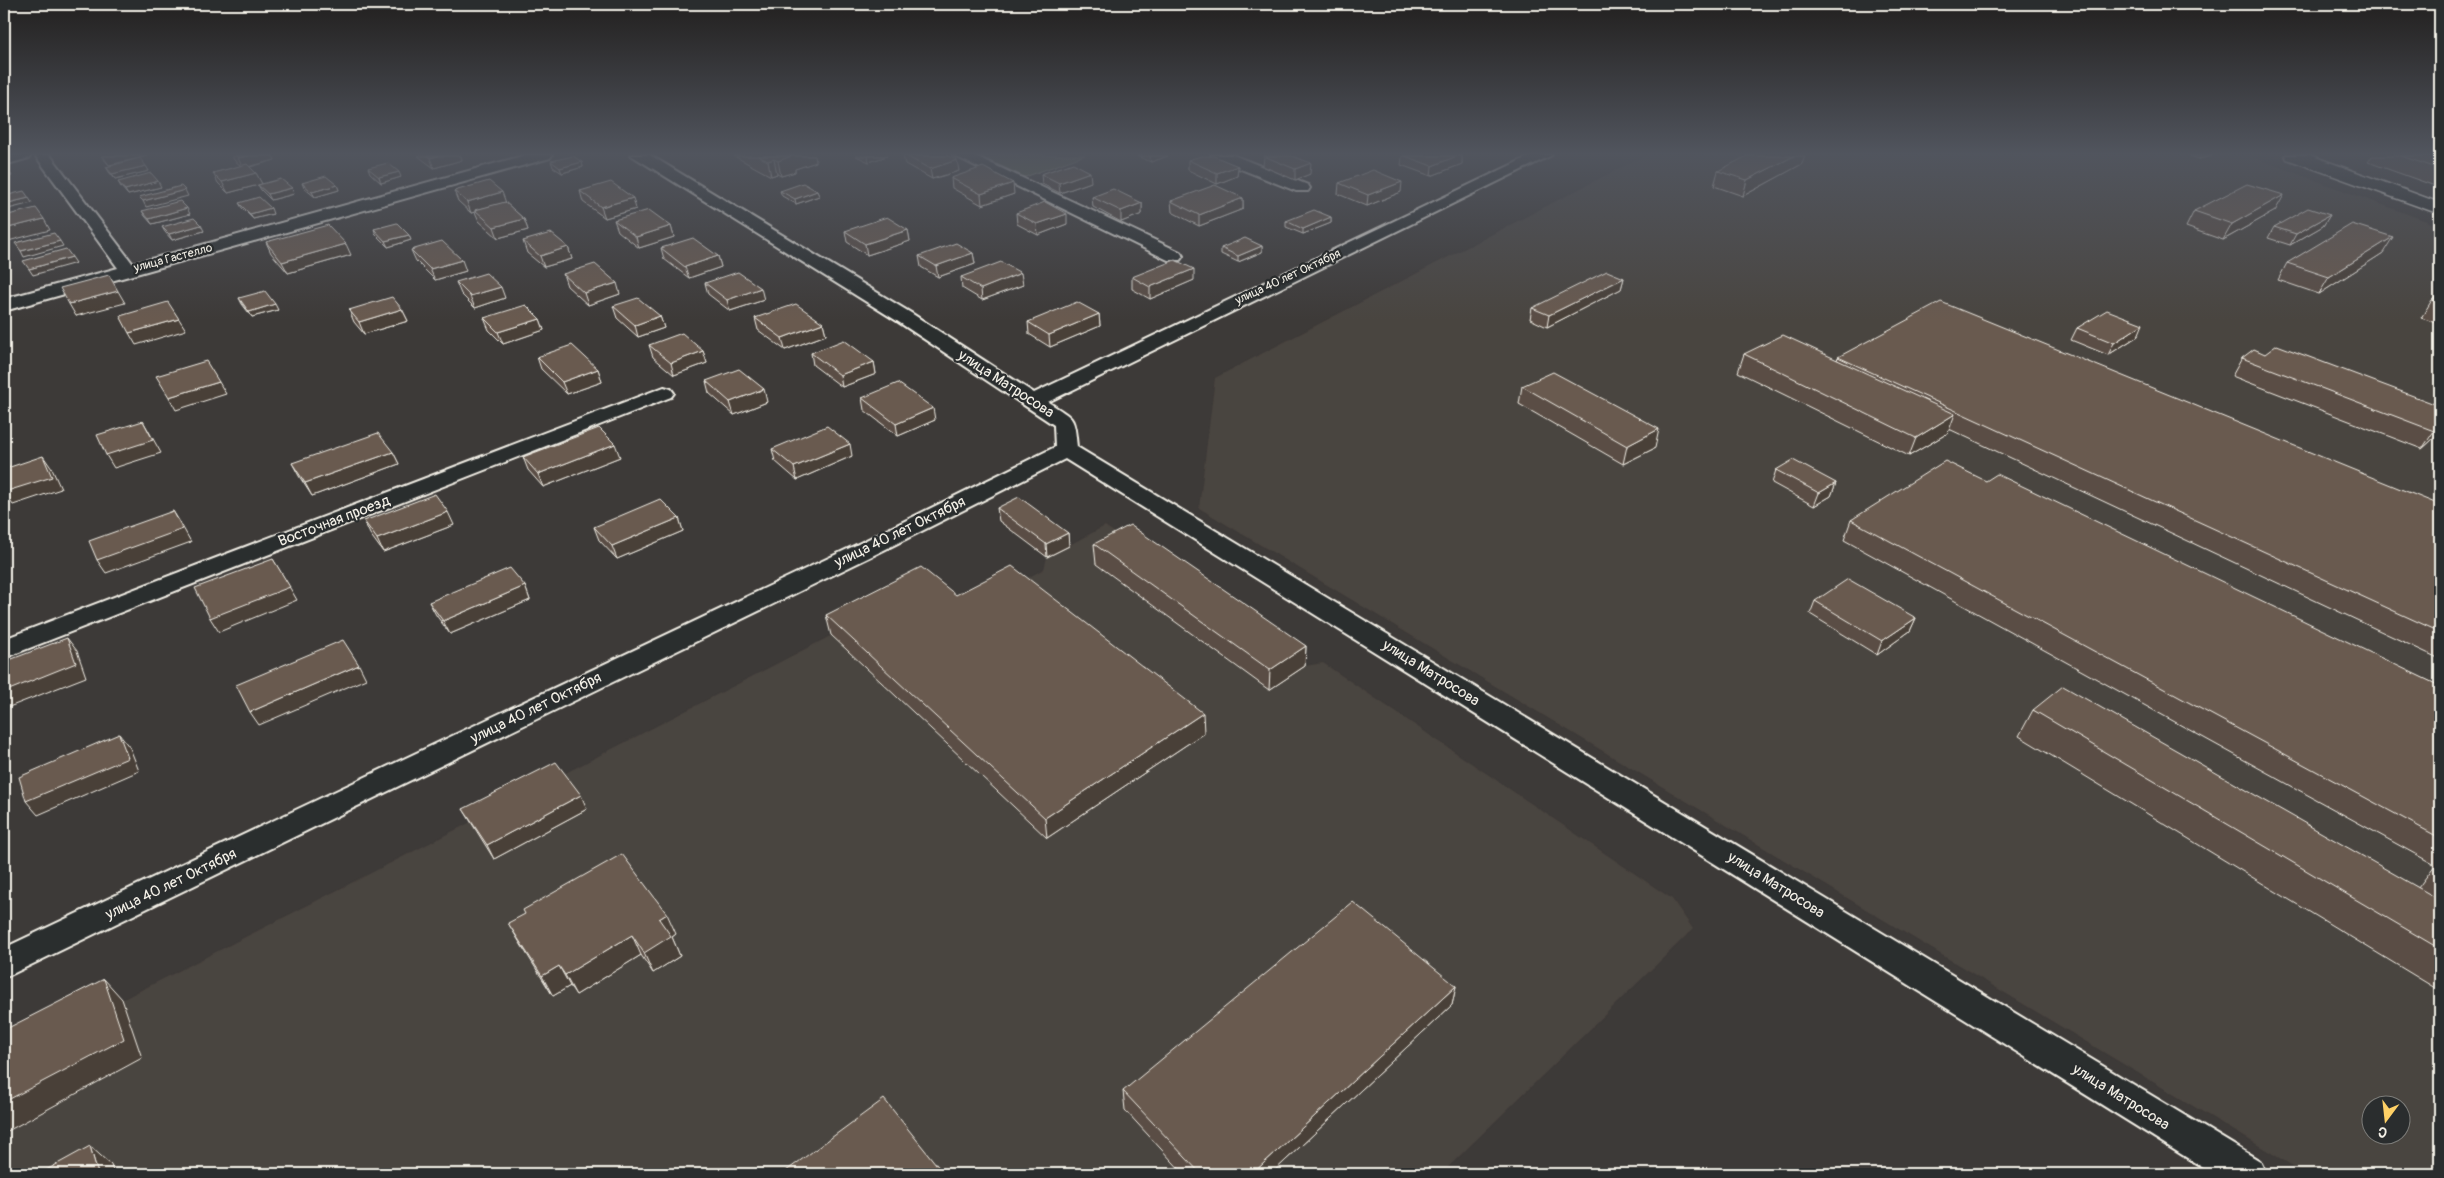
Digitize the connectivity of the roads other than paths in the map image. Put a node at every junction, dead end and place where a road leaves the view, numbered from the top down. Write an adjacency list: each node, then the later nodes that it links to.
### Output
1 (83, 210): 7 (street)
2 (348, 210): 7 (street, улица Гастелло)
3 (727, 210): 10 (street, улица Матросова)
4 (1076, 210): 6 (street)
5 (1429, 210): 10 (street, улица 40 лет Октября)
6 (1174, 256)
7 (129, 270): 8 (street, улица Гастелло)
8 (4, 305)
9 (664, 393): 12 (street, Восточная проезд)
10 (1032, 402): 11 (street, улица Матросова)
11 (1066, 450): 13 (street, улица 40 лет Октября); 14 (street, улица Матросова)
12 (4, 649)
13 (4, 964)
14 (2247, 1174)

